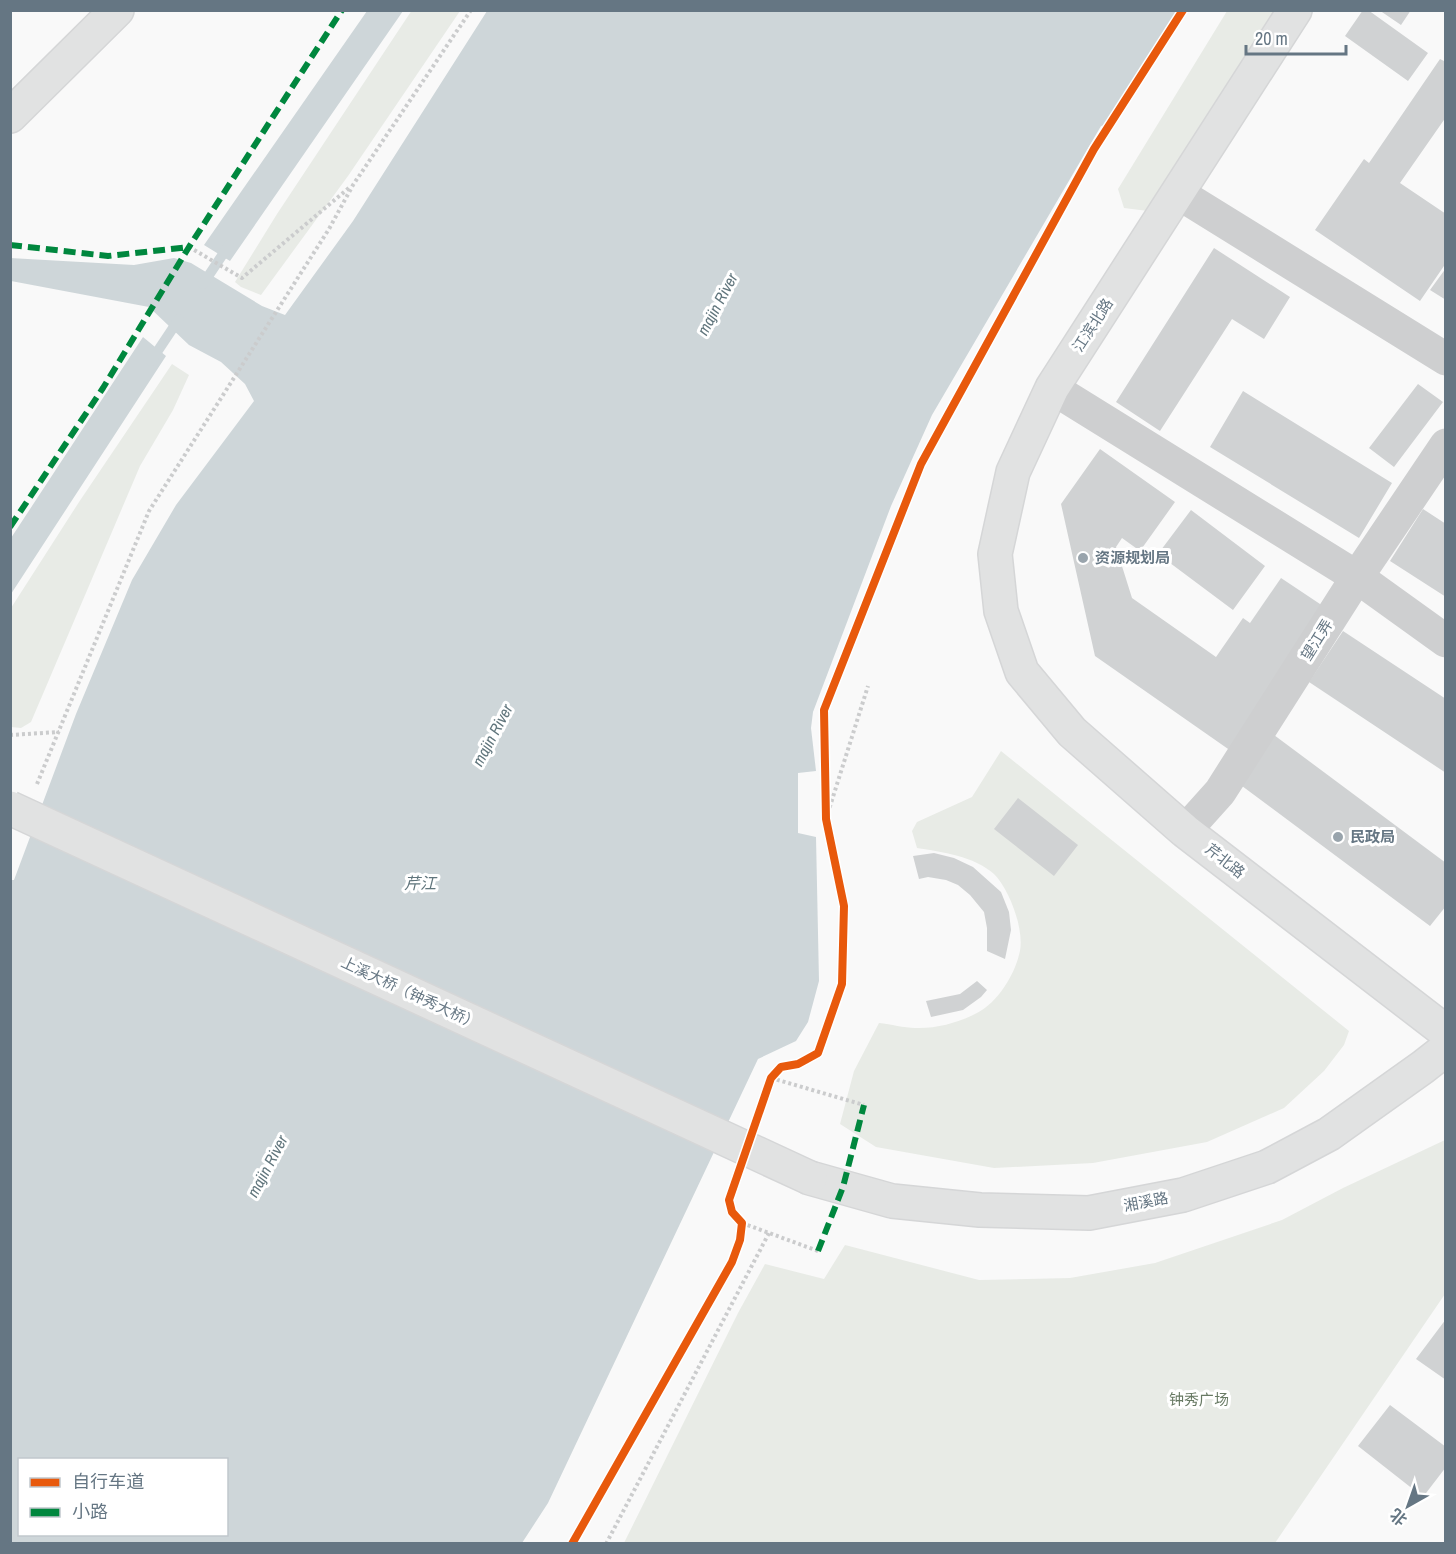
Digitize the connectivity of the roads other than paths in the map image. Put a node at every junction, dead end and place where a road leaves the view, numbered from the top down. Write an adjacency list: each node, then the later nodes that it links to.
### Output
1 (117, 10): 3 (main road)
2 (1295, 10): 4 (main road, 江滨北路)
3 (10, 116)
4 (1178, 193): 5 (lane); 6 (main road, 江滨北路)
5 (1446, 359)
6 (1053, 388): 8 (lane); 10 (main road, 江滨北路)
7 (1446, 446): 8 (lane, 望江弄)
8 (1357, 577): 9 (lane); 12 (lane, 望江弄)
9 (1446, 641)
10 (1022, 672): 12 (main road, 芹北路)
11 (21, 802): 15 (main road, 上溪大桥（钟秀大桥）, bridge)
12 (1185, 831): 13 (main road, 芹北路)
13 (1446, 1032)
14 (1446, 1049): 15 (main road, 湘溪路)
15 (810, 1178)

